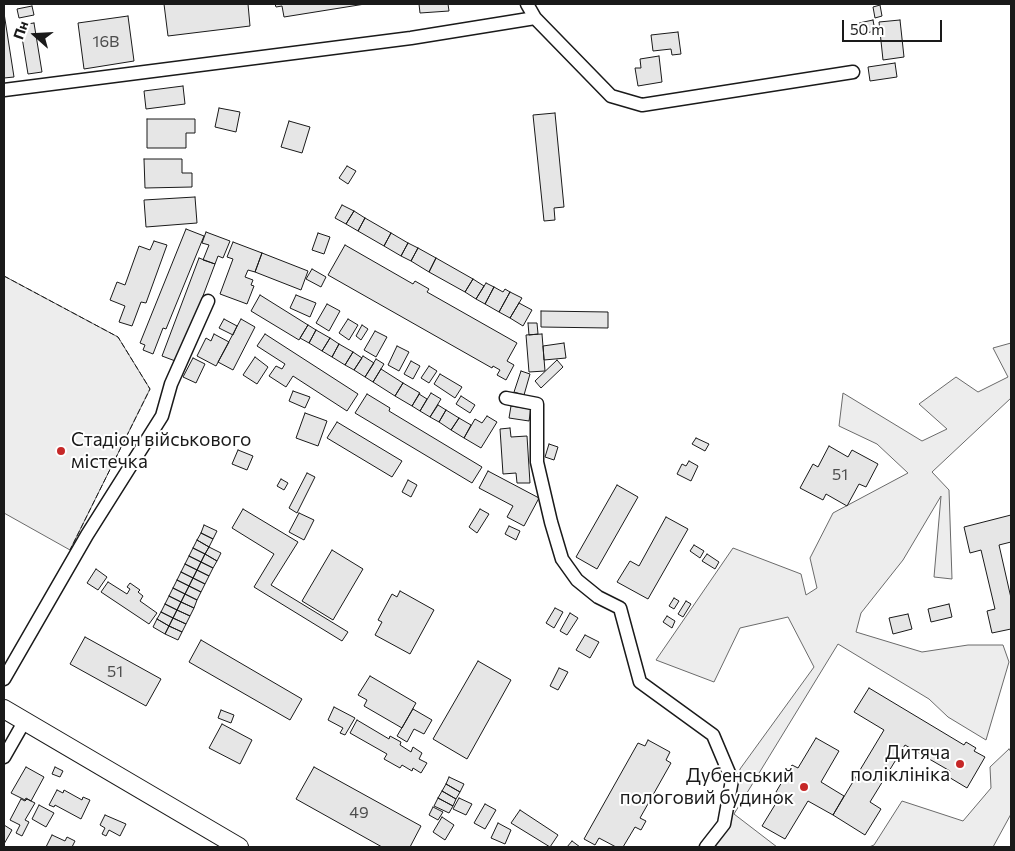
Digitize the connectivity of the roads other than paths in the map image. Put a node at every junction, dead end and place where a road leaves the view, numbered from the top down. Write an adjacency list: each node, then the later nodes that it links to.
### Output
1 (527, 4): 2 (street)
2 (535, 18): 3 (street); 4 (street)
3 (853, 72)
4 (4, 90)
5 (208, 301): 7 (street)
6 (506, 398): 12 (street)
7 (4, 679)
8 (4, 710): 9 (main road)
9 (24, 722): 10 (street); 11 (main road)
10 (4, 757)
11 (239, 847)
12 (706, 847)

